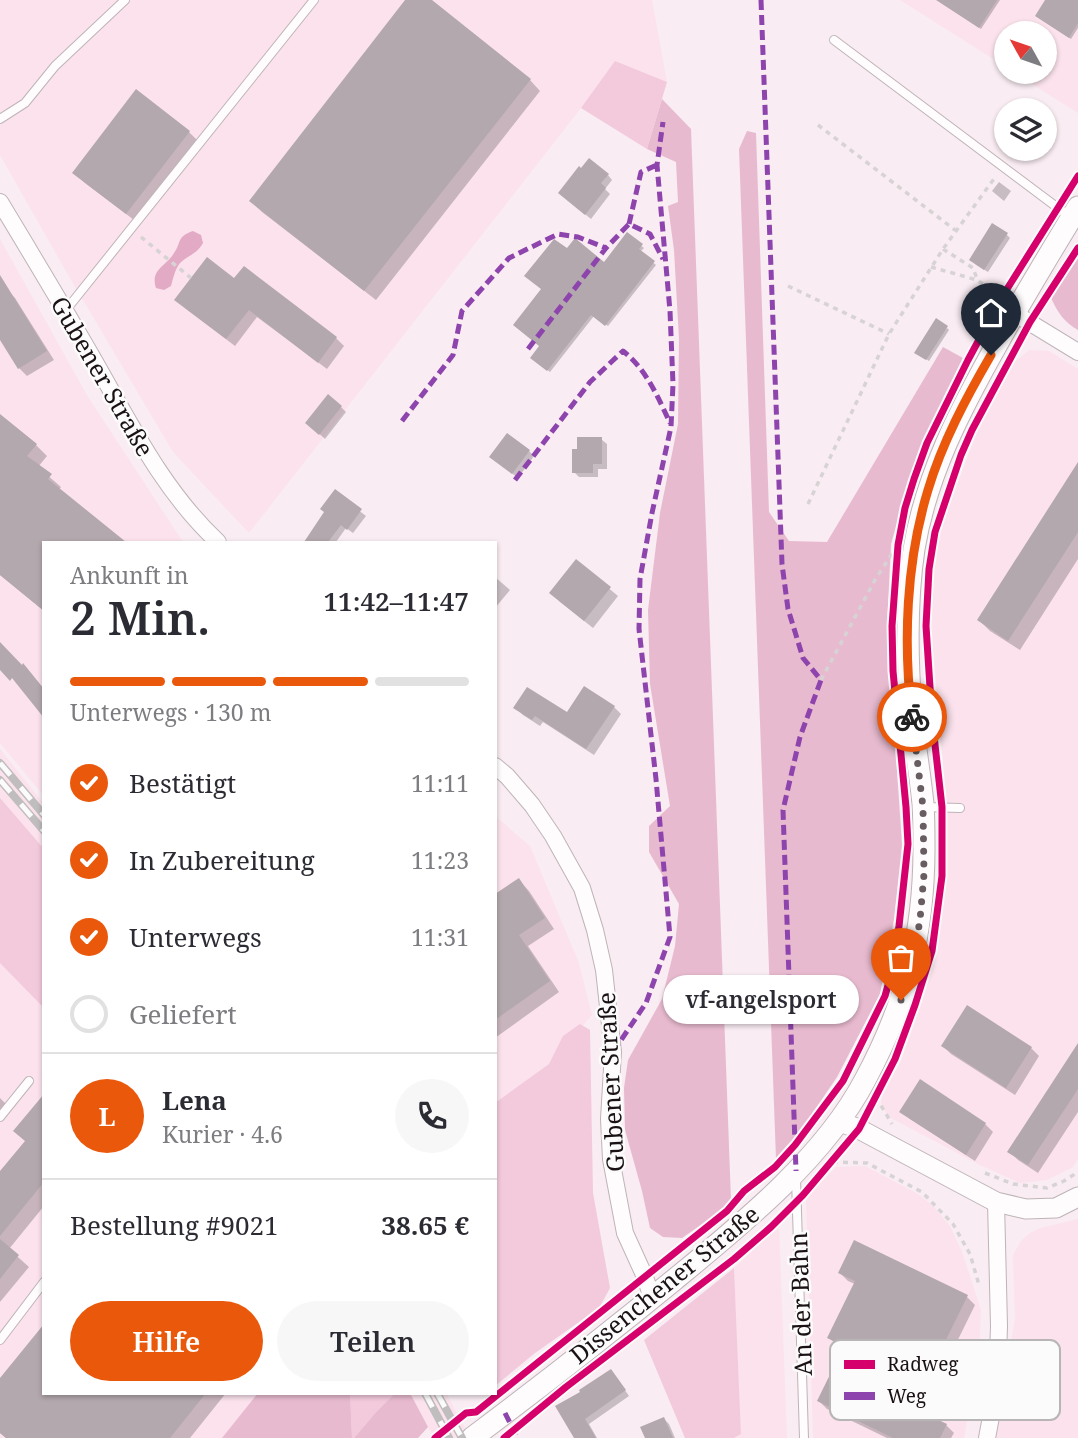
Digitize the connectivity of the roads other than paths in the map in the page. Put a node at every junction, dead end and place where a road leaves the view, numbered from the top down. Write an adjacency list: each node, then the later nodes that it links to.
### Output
1 (125, 0): 4 (lane)
2 (314, 0): 8 (lane)
3 (834, 40): 6 (lane)
4 (0, 119)
5 (0, 202): 8 (street, Gubener Straße)
6 (1075, 213): 7 (main road, Dissenchener Straße)
7 (1009, 305): 9 (street); 12 (main road, Dissenchener Straße)
8 (66, 310): 10 (street, Gubener Straße)
9 (1078, 352)
10 (217, 541)
11 (497, 768): 21 (street, Gubener Straße)
12 (923, 807): 13 (lane); 16 (main road, Dissenchener Straße)
13 (960, 808)
14 (29, 1081): 15 (lane)
15 (0, 1118)
16 (840, 1122): 17 (main road, Dissenchener Straße); 19 (street)
17 (796, 1171): 21 (main road, Dissenchener Straße); 26 (lane, An der Bahn)
18 (1078, 1197): 19 (street)
19 (996, 1202): 23 (street)
20 (42, 1285): 22 (lane)
21 (652, 1298): 25 (main road, Dissenchener Straße)
22 (0, 1340)
23 (998, 1340)
24 (990, 1420): 27 (street)
25 (472, 1438)
26 (804, 1438)
27 (987, 1438)

